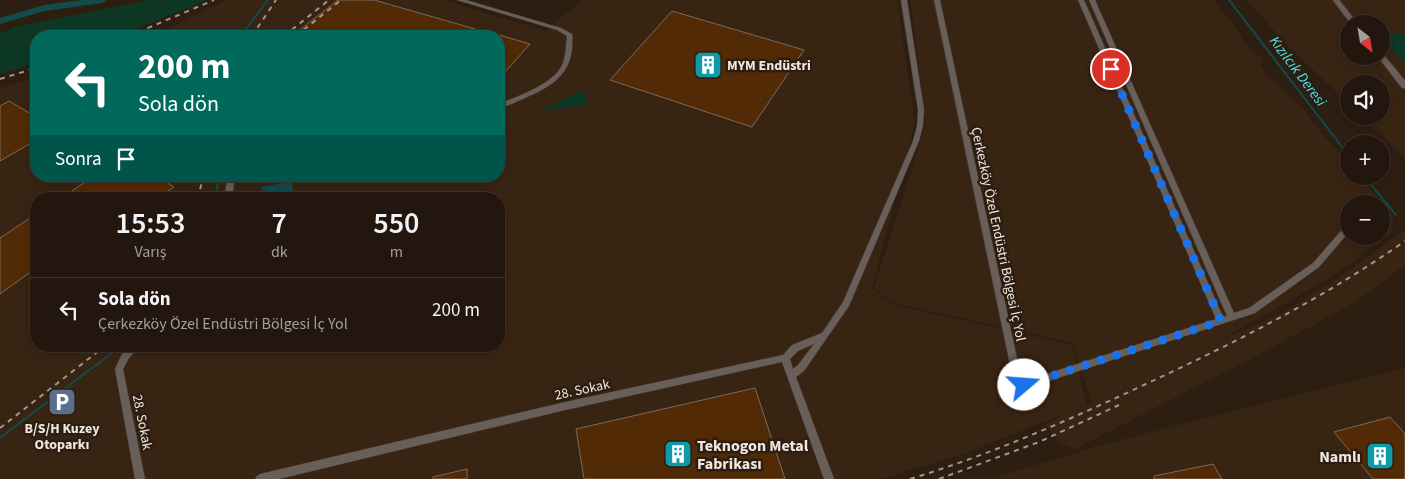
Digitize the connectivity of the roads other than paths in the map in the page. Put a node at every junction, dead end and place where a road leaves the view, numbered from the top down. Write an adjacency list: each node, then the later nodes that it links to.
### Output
1 (460, 0): 10 (street)
2 (904, 0): 14 (street)
3 (937, 0): 13 (street, Çerkezköy Özel Endüstri Bölgesi İç Yol)
4 (1081, 0): 13 (street)
5 (1092, 0): 12 (street)
6 (1336, 0): 7 (street)
7 (1348, 15)
8 (1388, 65): 9 (street)
9 (1405, 86)
10 (505, 104)
11 (1340, 237): 12 (street, Çerkezköy Özel Endüstri Bölgesi İç Yol)
12 (1232, 317): 13 (street, Çerkezköy Özel Endüstri Bölgesi İç Yol)
13 (1221, 321)
14 (825, 334): 16 (street); 17 (street)
15 (129, 352): 18 (street, 28. Sokak)
16 (786, 358): 17 (street); 19 (street, 28. Sokak)
17 (792, 376): 20 (street)
18 (140, 479)
19 (260, 479)
20 (829, 479)

